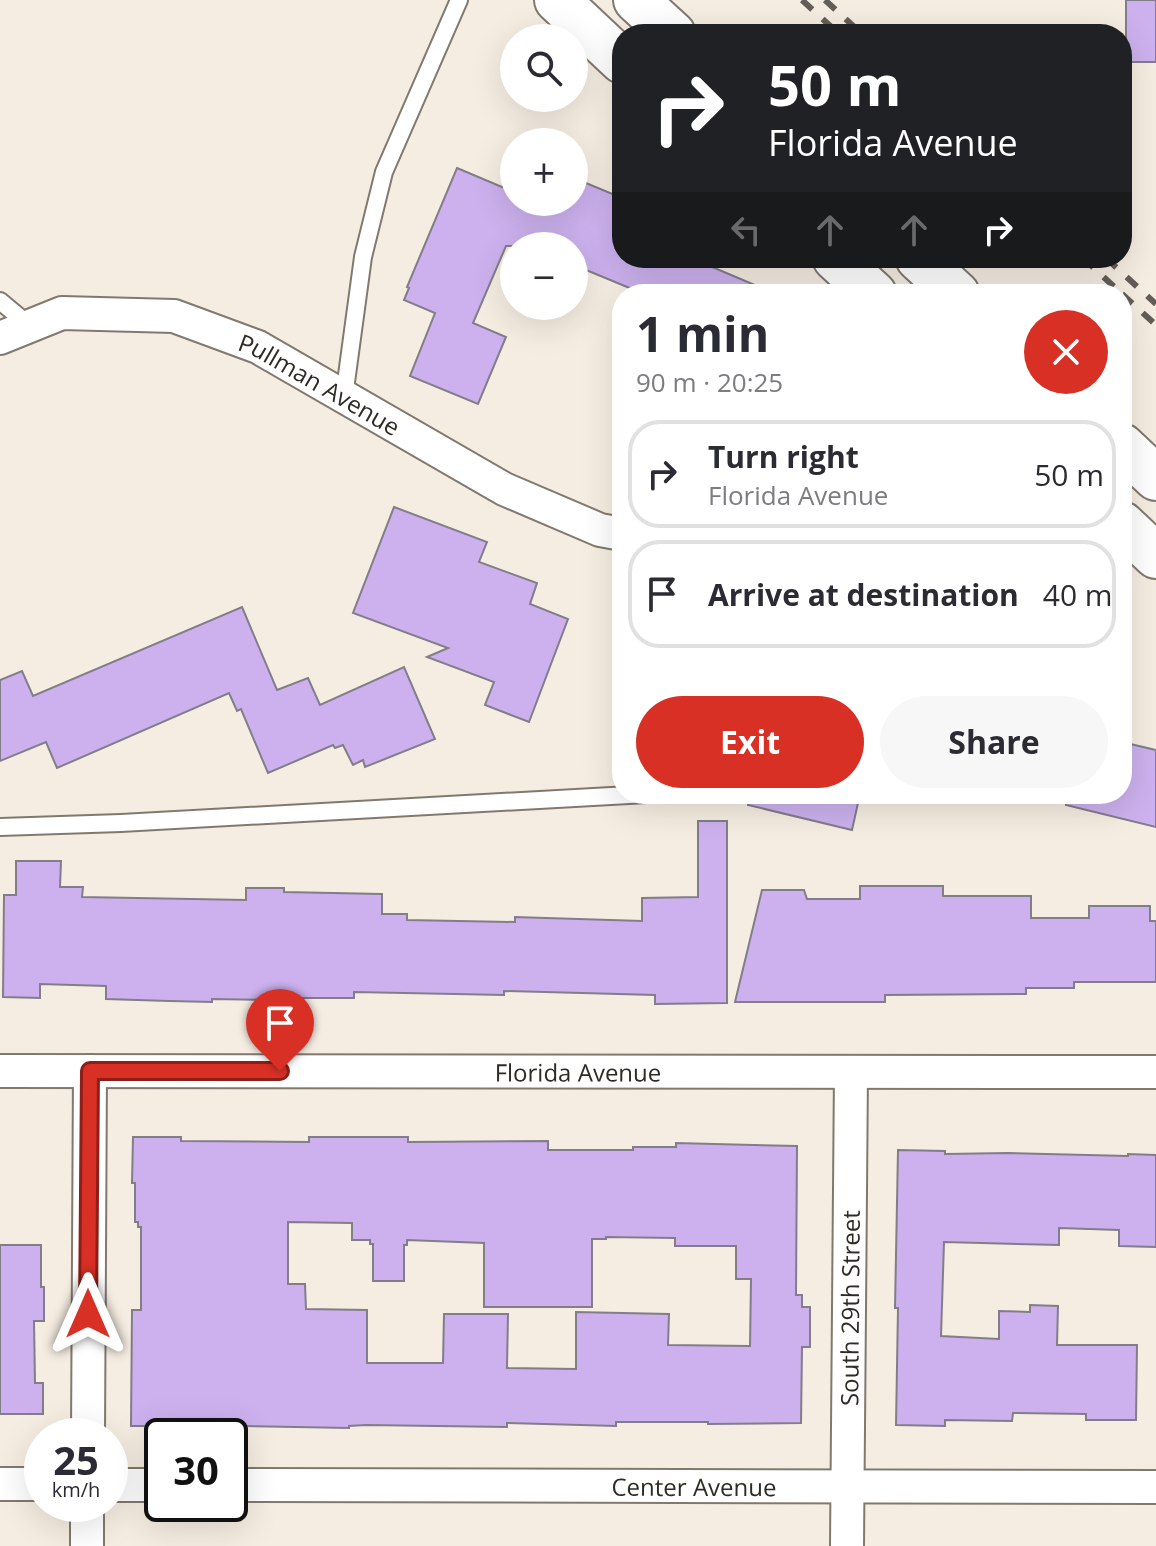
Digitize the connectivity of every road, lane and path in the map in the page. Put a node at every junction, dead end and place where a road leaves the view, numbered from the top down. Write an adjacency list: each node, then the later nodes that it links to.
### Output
1 (459, 0): 13 (lane)
2 (557, 0): 5 (main road)
3 (636, 0): 4 (main road)
4 (662, 24)
5 (612, 52)
6 (846, 268): 8 (main road)
7 (929, 268): 9 (main road)
8 (863, 284)
9 (946, 284)
10 (0, 301): 11 (lane)
11 (30, 326): 12 (street, Pullman Avenue); 13 (street, Pullman Avenue)
12 (0, 338)
13 (344, 397): 16 (street, Pullman Avenue)
14 (1132, 455): 15 (main road)
15 (1156, 478)
16 (612, 532)
17 (1132, 533): 18 (main road)
18 (1156, 556)
19 (612, 796): 20 (lane)
20 (0, 827)
21 (0, 1071): 22 (street, Florida Avenue)
22 (90, 1071): 23 (street, Florida Avenue); 25 (street)
23 (851, 1072): 24 (street, Florida Avenue); 29 (street, South 29th Street)
24 (1156, 1072)
25 (88, 1418)
26 (0, 1484): 27 (street)
27 (24, 1484)
28 (248, 1485): 29 (street, Center Avenue)
29 (847, 1486): 30 (street, Center Avenue); 33 (street, South 29th Street)
30 (1156, 1487)
31 (87, 1522): 32 (street)
32 (87, 1546)
33 (847, 1546)

